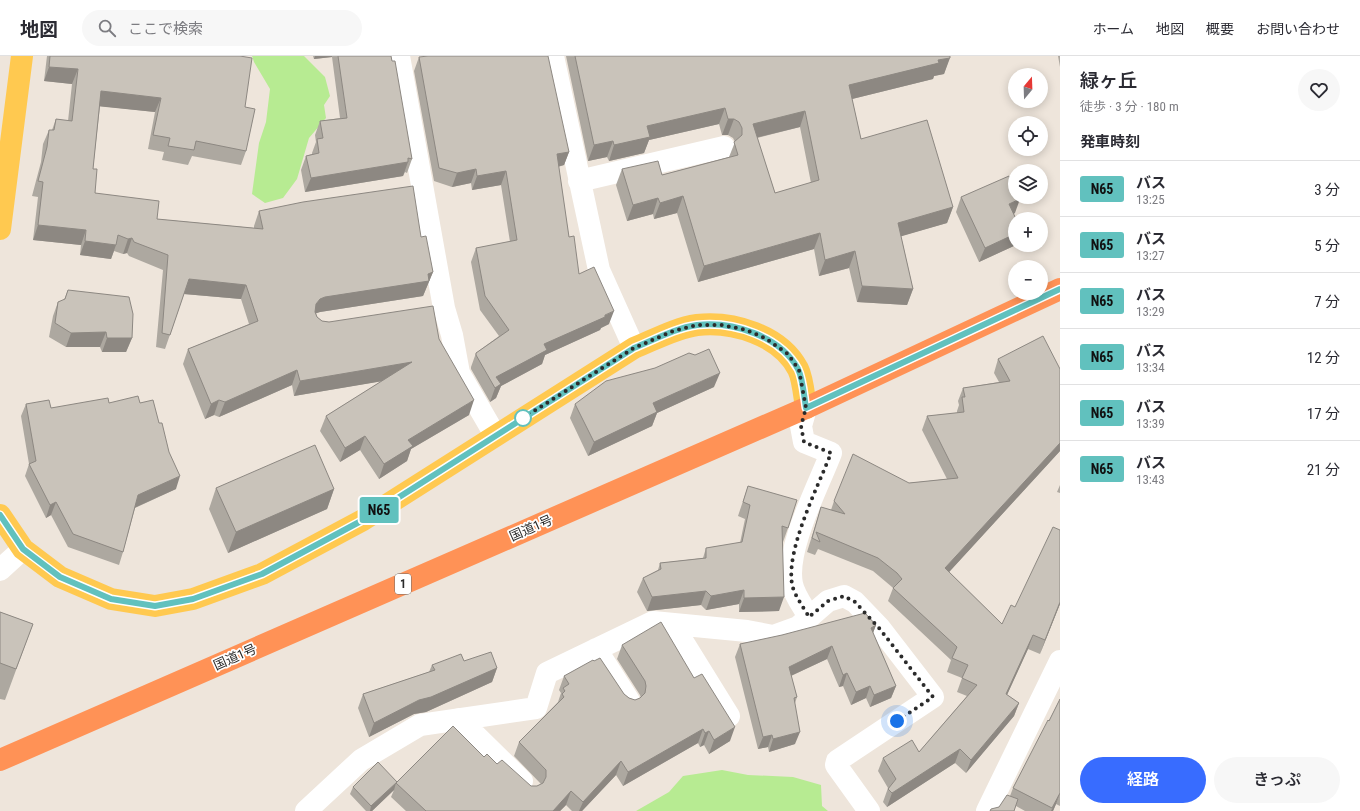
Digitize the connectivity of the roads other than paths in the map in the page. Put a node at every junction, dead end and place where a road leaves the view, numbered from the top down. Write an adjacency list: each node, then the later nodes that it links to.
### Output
1 (22, 56): 8 (main road)
2 (399, 56): 6 (street)
3 (553, 56): 5 (street)
4 (724, 146): 5 (street)
5 (580, 181): 12 (street)
6 (422, 186): 7 (street); 10 (street)
7 (400, 190)
8 (0, 229)
9 (1060, 289): 13 (highway, 国道1号 / 1)
10 (444, 305): 11 (street); 14 (street)
11 (421, 309)
12 (634, 348): 13 (main road); 14 (main road)
13 (806, 408): 18 (street); 25 (highway, 国道1号 / 1)
14 (495, 436): 16 (main road)
15 (0, 515): 16 (main road)
16 (23, 549): 17 (street)
17 (0, 570)
18 (809, 617): 19 (street); 28 (street)
19 (672, 624): 20 (street); 23 (street)
20 (596, 650): 22 (street); 24 (street)
21 (1060, 661): 29 (street)
22 (629, 701)
23 (728, 716)
24 (459, 719): 26 (street); 27 (street)
25 (0, 760)
26 (529, 788)
27 (306, 811)
28 (869, 811)
29 (987, 811)

